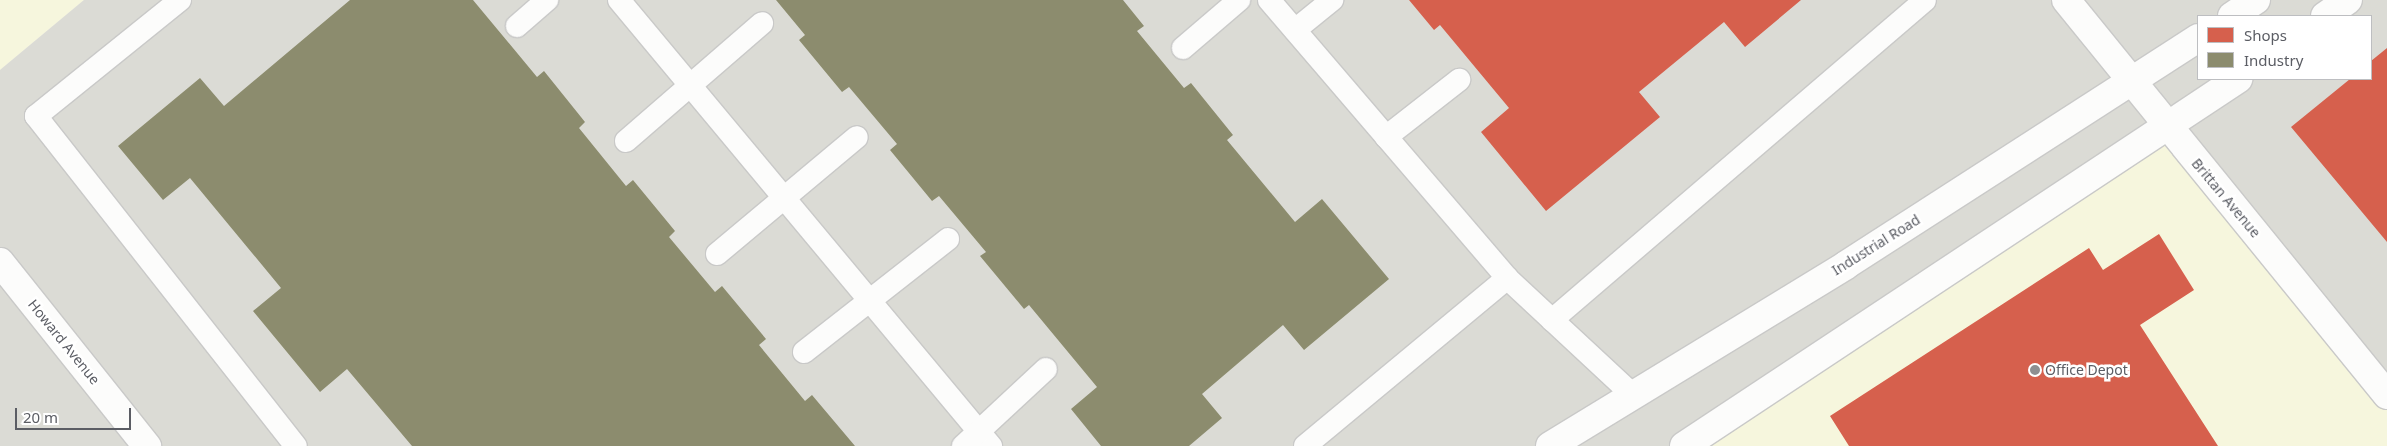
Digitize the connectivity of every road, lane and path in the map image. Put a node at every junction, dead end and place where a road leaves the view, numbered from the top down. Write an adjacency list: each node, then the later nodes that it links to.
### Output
1 (180, 0): 39 (lane)
2 (547, 0): 14 (lane)
3 (619, 0): 21 (lane)
4 (1239, 0): 17 (lane)
5 (1269, 0): 15 (lane)
6 (1332, 0): 15 (lane)
7 (1926, 0): 32 (lane)
8 (2066, 0): 19 (main road, Brittan Avenue)
9 (2256, 0): 11 (main road)
10 (2348, 0): 12 (main road)
11 (2234, 15)
12 (2326, 15)
13 (762, 23): 21 (lane)
14 (517, 26)
15 (1295, 30): 24 (lane)
16 (2197, 39): 19 (main road, Industrial Road)
17 (1183, 48)
18 (1459, 80): 24 (lane)
19 (2134, 80): 22 (main road, Brittan Avenue); 35 (main road, Industrial Road)
20 (2237, 80): 22 (main road)
21 (691, 86): 25 (lane); 26 (lane)
22 (2168, 129): 36 (main road, Brittan Avenue); 42 (main road)
23 (857, 137): 26 (lane)
24 (1386, 137): 30 (lane)
25 (626, 141)
26 (785, 199): 28 (lane); 31 (lane)
27 (948, 239): 31 (lane)
28 (717, 254)
29 (0, 262): 38 (main road, Howard Avenue)
30 (1507, 278): 32 (lane); 40 (lane)
31 (869, 300): 33 (lane); 37 (lane)
32 (1552, 320): 35 (lane)
33 (804, 352)
34 (1046, 369): 37 (lane)
35 (1633, 395): 41 (main road, Industrial Road)
36 (2387, 395)
37 (978, 441)
38 (147, 446)
39 (296, 446)
40 (1305, 446)
41 (1550, 446)
42 (1684, 446)

